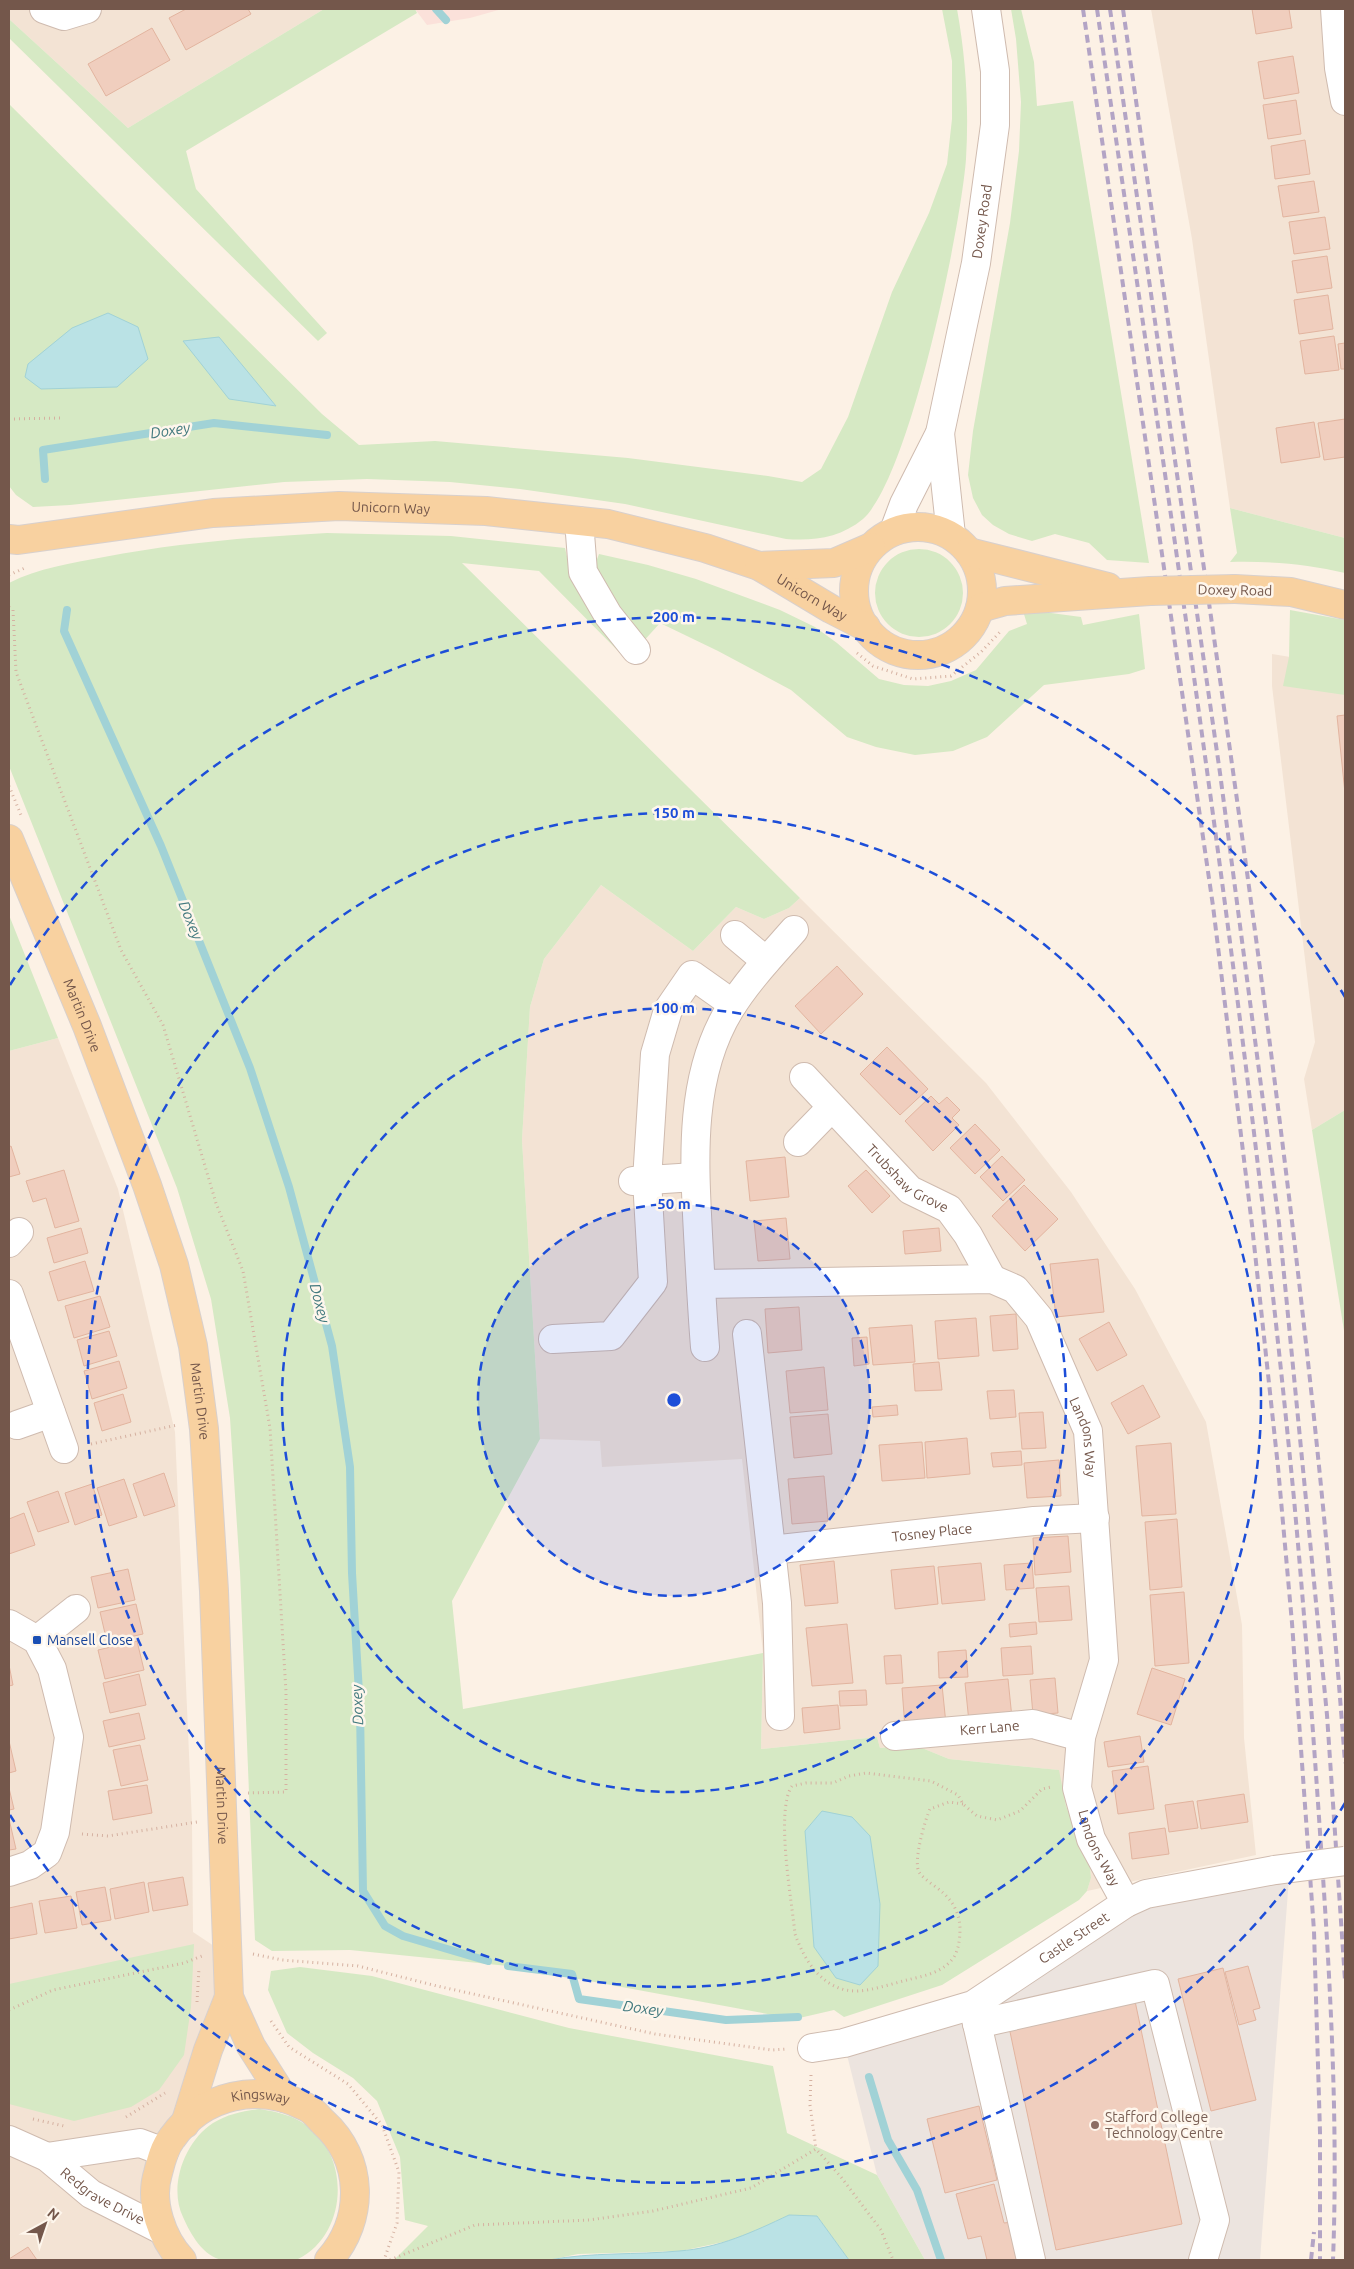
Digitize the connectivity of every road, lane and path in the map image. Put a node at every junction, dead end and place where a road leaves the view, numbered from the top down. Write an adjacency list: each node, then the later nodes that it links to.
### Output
1 (44, 9): 2 (street)
2 (87, 9)
3 (986, 9): 8 (street, Doxey Road)
4 (1335, 9): 5 (street)
5 (1345, 101)
6 (61, 418): 7 (path)
7 (9, 419)
8 (940, 433): 10 (street, Doxey Road); 12 (street, Doxey Road)
9 (579, 521): 11 (main road, Unicorn Way); 15 (main road, Unicorn Way); 23 (street)
10 (894, 531): 12 (main road); 13 (main road)
11 (12, 542)
12 (960, 544): 17 (main road, Doxey Road); 20 (main road)
13 (871, 547): 15 (main road, Unicorn Way); 22 (main road)
14 (32, 565): 16 (path)
15 (758, 566): 22 (main road, Unicorn Way)
16 (9, 575)
17 (1137, 591): 18 (main road, Doxey Road, bridge); 20 (main road, Doxey Road)
18 (1345, 605)
19 (9, 607): 53 (path)
20 (980, 608): 22 (main road)
21 (1004, 628): 22 (path)
22 (858, 637)
23 (636, 650)
24 (9, 839): 63 (main road, Martin Drive)
25 (794, 930): 27 (street)
26 (736, 935): 27 (street)
27 (766, 961): 28 (street)
28 (733, 1004): 32 (street); 33 (street)
29 (804, 1077): 30 (street, Trubshaw Grove)
30 (831, 1108): 31 (street); 34 (street, Trubshaw Grove)
31 (798, 1142)
32 (695, 1177): 33 (street); 35 (street)
33 (640, 1181): 38 (street)
34 (992, 1279): 35 (street, Landons Way); 44 (street, Landons Way)
35 (701, 1284): 39 (street)
36 (9, 1294): 40 (street)
37 (747, 1334): 45 (street)
38 (553, 1339)
39 (704, 1347)
40 (51, 1413): 42 (street); 43 (street)
41 (180, 1423): 43 (path)
42 (17, 1425)
43 (64, 1450)
44 (1096, 1518): 45 (street, Tosney Place); 51 (street, Landons Way)
45 (771, 1550): 49 (street)
46 (76, 1609): 48 (street)
47 (9, 1624): 48 (street)
48 (37, 1640): 56 (street)
49 (780, 1716)
50 (895, 1736): 51 (street, Kerr Lane)
51 (1081, 1737): 52 (street, Landons Way)
52 (1076, 1788): 54 (path); 59 (street, Landons Way)
53 (241, 1794)
54 (963, 1804): 54 (path)
55 (200, 1822): 56 (path)
56 (55, 1832): 58 (street)
57 (1345, 1861): 59 (street, Castle Street, bridge)
58 (9, 1872)
59 (1126, 1903): 66 (street, Castle Street)
60 (199, 1947): 62 (path)
61 (251, 1953): 67 (path)
62 (200, 1956): 64 (path); 65 (path)
63 (229, 1998): 69 (main road, Martin Drive); 72 (main road, Martin Drive)
64 (196, 2007)
65 (9, 2010)
66 (975, 2014): 67 (street, Castle Street); 83 (street); 84 (street)
67 (812, 2048): 75 (path)
68 (169, 2087): 71 (path)
69 (284, 2098): 72 (main road, Kingsway); 80 (main road, Kingsway)
70 (30, 2118): 73 (path)
71 (124, 2118)
72 (185, 2124): 76 (main road, Kingsway)
73 (71, 2128)
74 (9, 2140): 77 (street, Redgrave Drive)
75 (816, 2149): 81 (path); 82 (path)
76 (164, 2152): 77 (street, Redgrave Drive); 78 (main road, Kingsway)
77 (46, 2157): 78 (street, Redgrave Drive)
78 (162, 2230): 79 (main road, Kingsway)
79 (178, 2258)
80 (329, 2260)
81 (390, 2260)
82 (893, 2260)
83 (1031, 2260)
84 (1203, 2260)

